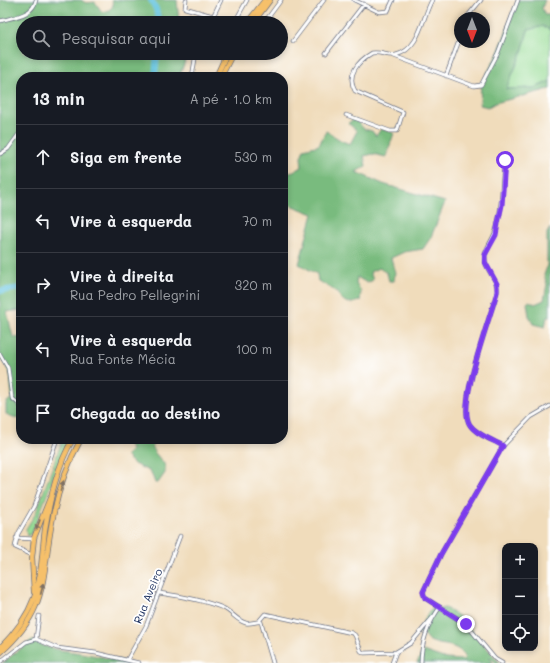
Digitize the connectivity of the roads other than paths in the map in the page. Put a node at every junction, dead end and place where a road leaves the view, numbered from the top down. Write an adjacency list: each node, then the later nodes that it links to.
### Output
1 (36, 0): 21 (street)
2 (186, 0): 16 (street)
3 (221, 0): 16 (street)
4 (265, 0): 18 (main road)
5 (270, 0): 19 (main road)
6 (281, 0): 20 (street)
7 (324, 0): 22 (street)
8 (354, 0): 14 (street)
9 (393, 0): 14 (street)
10 (432, 0): 25 (street)
11 (481, 0): 15 (street)
12 (518, 0): 32 (street)
13 (246, 1): 17 (street)
14 (364, 4): 24 (street)
15 (471, 12)
16 (213, 16)
17 (238, 16)
18 (252, 16)
19 (258, 16)
20 (269, 16)
21 (0, 20)
22 (293, 41)
23 (456, 48): 32 (street)
24 (326, 53)
25 (394, 56): 32 (street); 33 (street)
26 (195, 60): 29 (street)
27 (224, 60): 30 (main road)
28 (229, 60): 31 (main road)
29 (193, 72)
30 (218, 72)
31 (223, 72)
32 (446, 76)
33 (346, 115)
34 (16, 137): 35 (street)
35 (0, 154)
36 (505, 160): 43 (street)
37 (0, 354): 38 (street)
38 (16, 402)
39 (550, 406): 43 (street)
40 (55, 444): 46 (street)
41 (70, 444): 44 (main road)
42 (79, 444): 58 (main road, one-way to 42)
43 (503, 446): 51 (street)
44 (54, 490): 47 (main road, one-way to 47); 50 (main road)
45 (180, 536): 49 (street, Rua Aveiro)
46 (16, 538): 47 (street); 48 (street)
47 (34, 539): 48 (main road)
48 (32, 555): 50 (main road)
49 (160, 593): 54 (street); 59 (street, Rua Aveiro)
50 (34, 599): 56 (main road)
51 (440, 607): 53 (street); 65 (street)
52 (39, 616): 55 (street)
53 (433, 617): 57 (street); 64 (street)
54 (259, 621): 57 (street); 62 (street)
55 (36, 639): 59 (street); 60 (street)
56 (0, 648)
57 (396, 652): 63 (street)
58 (0, 653)
59 (127, 660): 61 (street)
60 (0, 662)
61 (139, 663)
62 (273, 663)
63 (392, 663)
64 (421, 663)
65 (502, 663)

